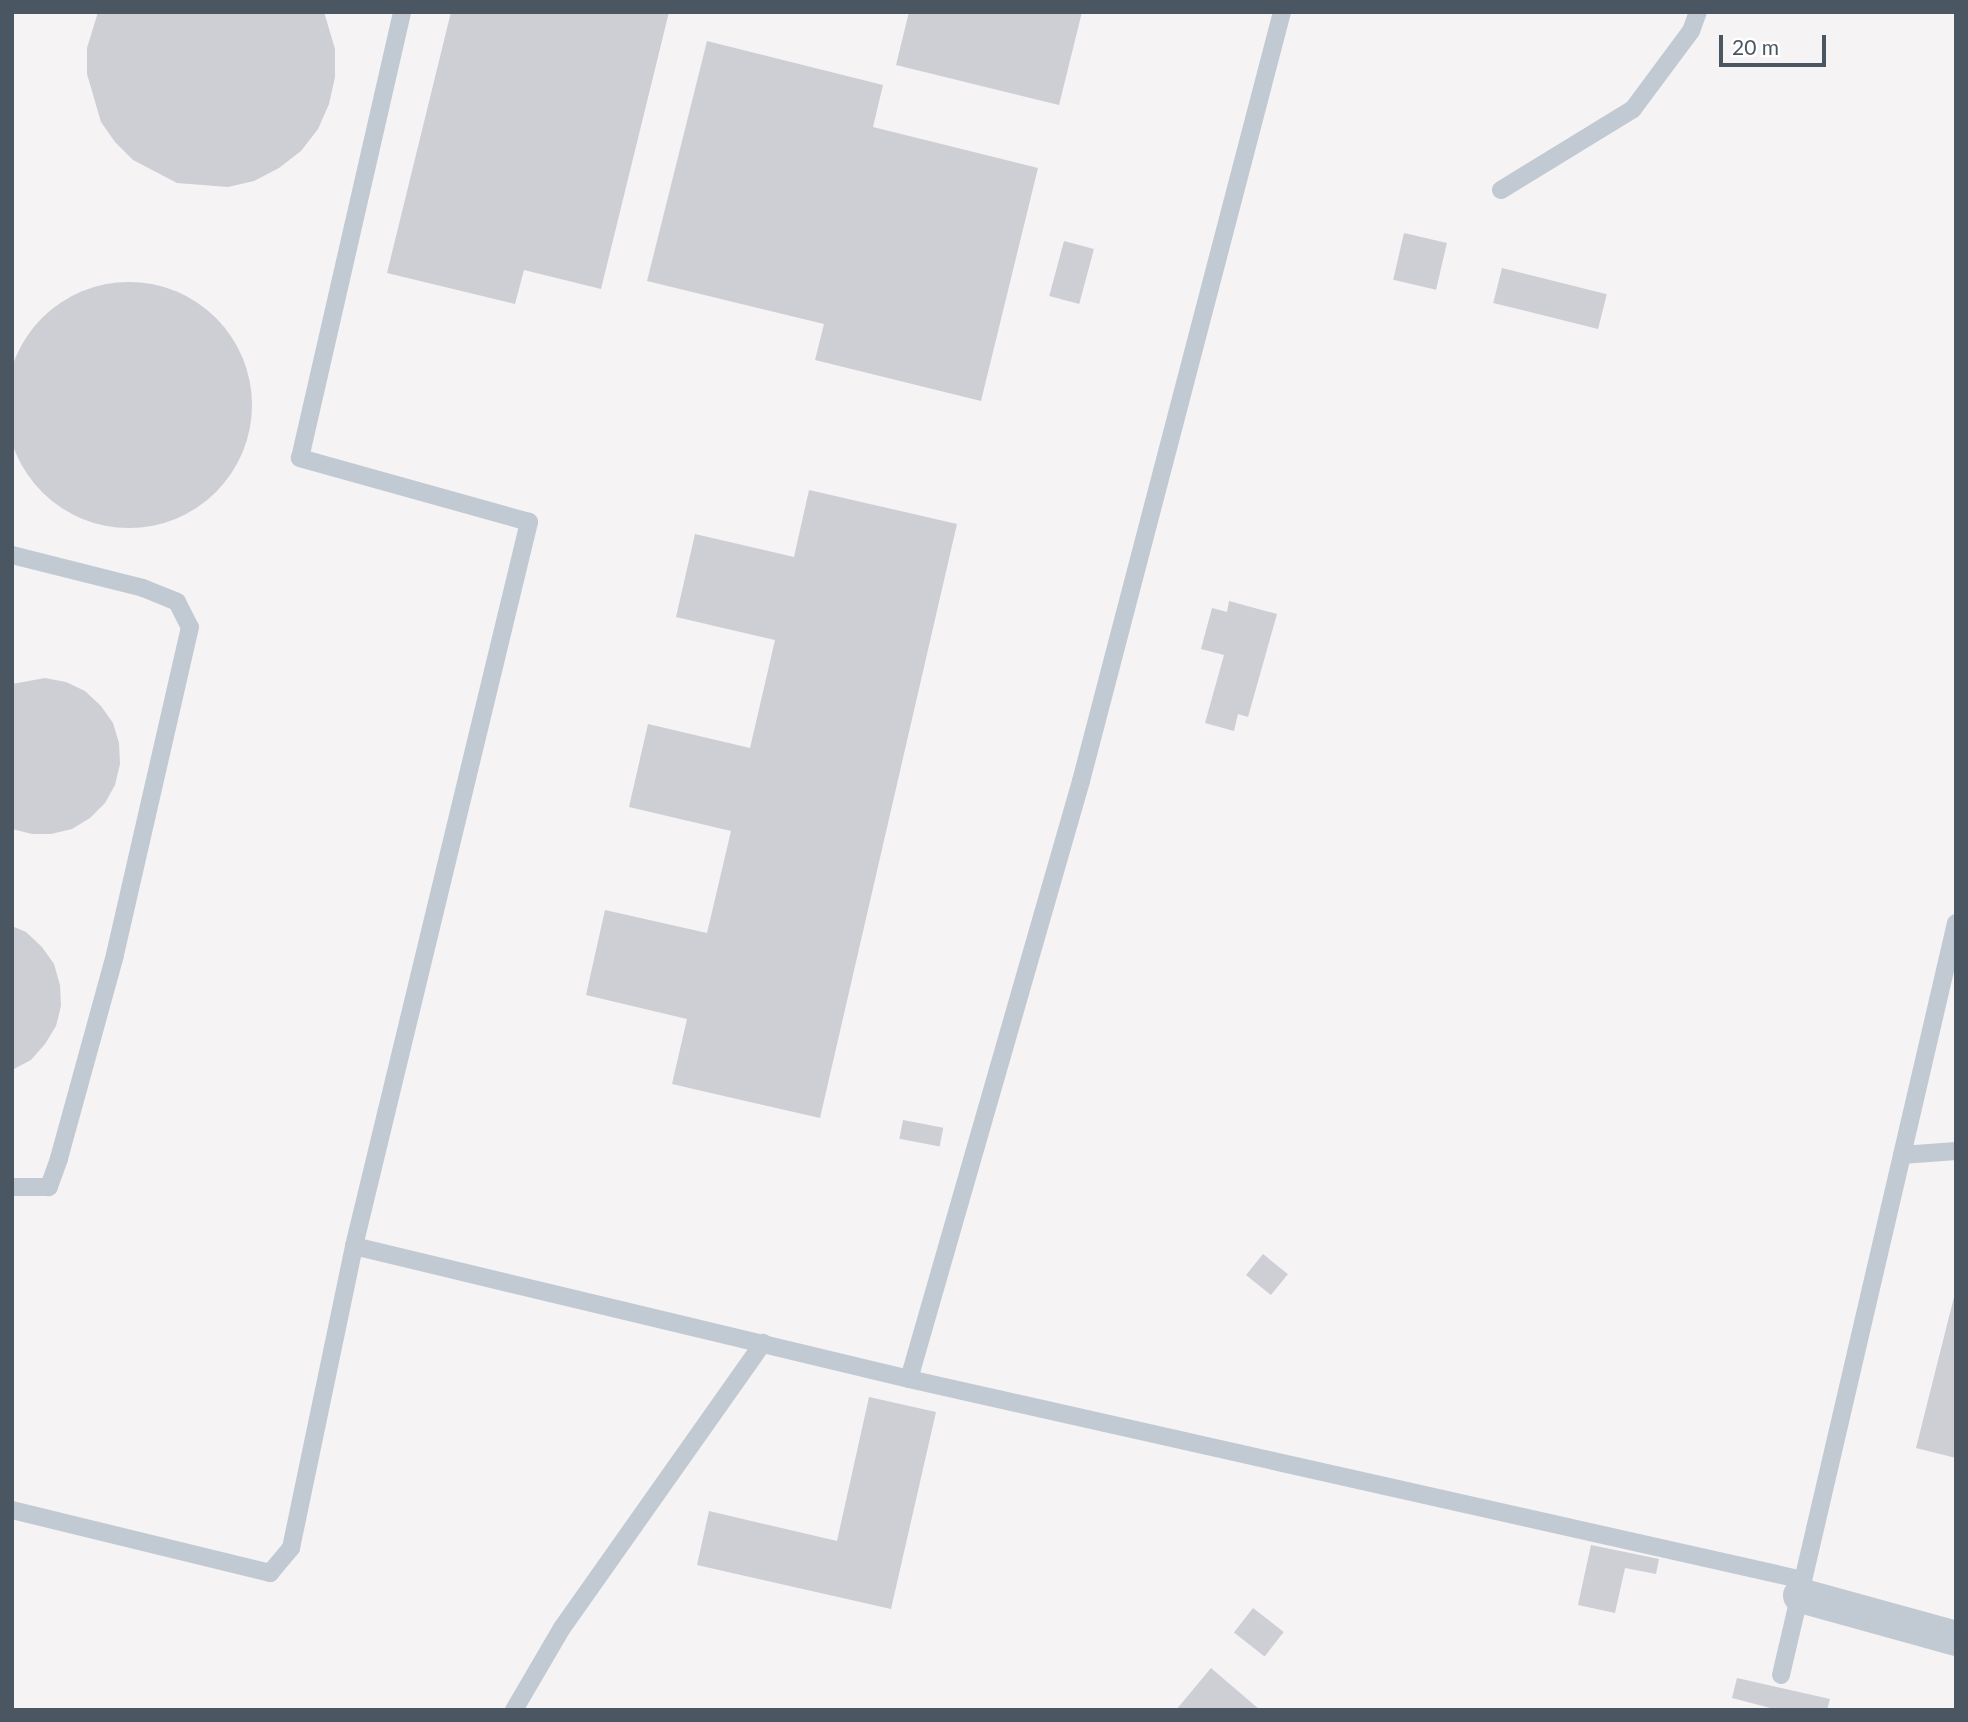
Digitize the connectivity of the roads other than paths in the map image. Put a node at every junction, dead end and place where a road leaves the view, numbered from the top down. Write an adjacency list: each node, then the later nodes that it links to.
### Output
1 (402, 12): 10 (lane)
2 (1282, 12): 12 (lane)
3 (1698, 12): 4 (lane)
4 (1501, 190)
5 (12, 555): 9 (lane)
6 (1956, 923): 8 (lane)
7 (1956, 1151): 8 (lane)
8 (1902, 1155): 14 (lane)
9 (12, 1186)
10 (354, 1246): 11 (lane); 13 (lane)
11 (763, 1343): 12 (lane); 17 (lane)
12 (909, 1379): 14 (lane)
13 (12, 1510)
14 (1801, 1587): 15 (street); 16 (lane)
15 (1956, 1639)
16 (1781, 1675)
17 (514, 1710)

